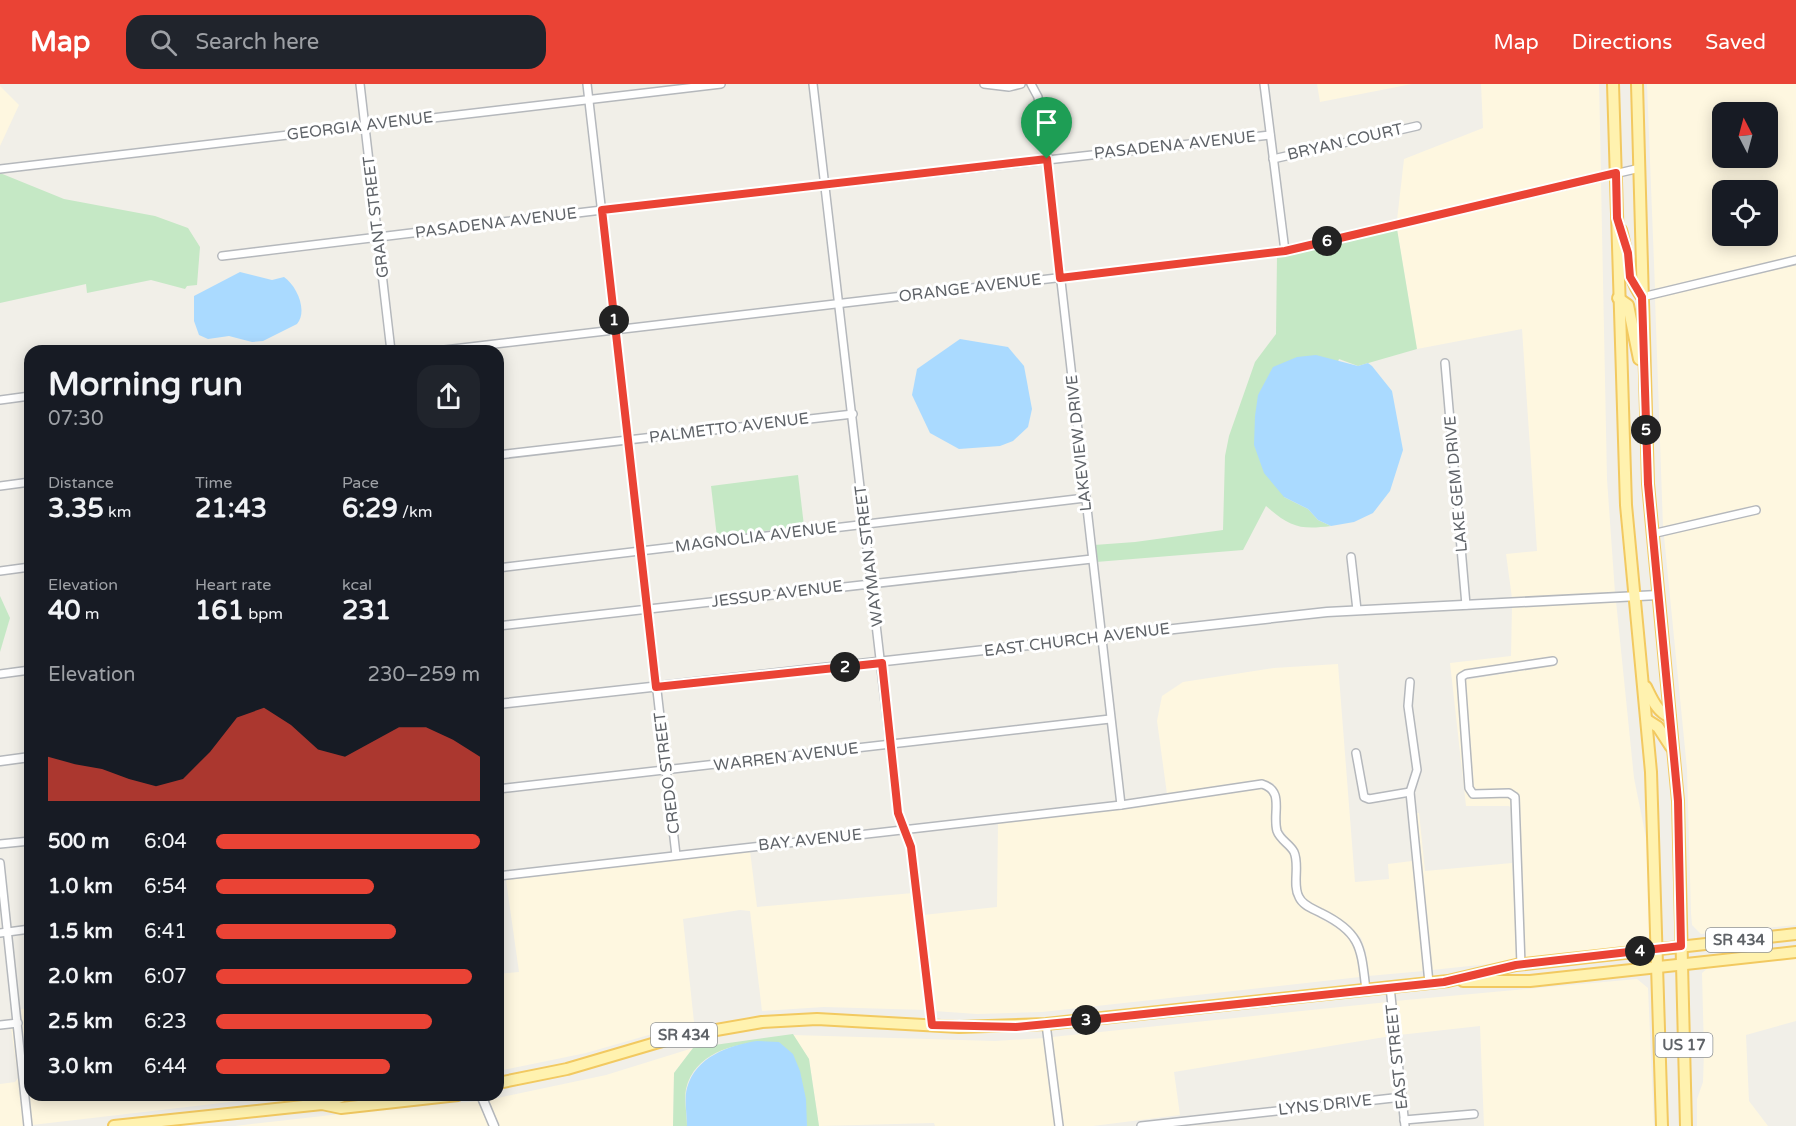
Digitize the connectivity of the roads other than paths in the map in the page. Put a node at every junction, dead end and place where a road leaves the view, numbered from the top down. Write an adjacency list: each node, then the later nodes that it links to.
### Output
1 (360, 84): 12 (street, GRANT STREET)
2 (587, 84): 11 (street, CREDO STREET)
3 (721, 84): 11 (street, GEORGIA AVENUE)
4 (813, 84): 20 (street, WAYMAN STREET)
5 (984, 84): 6 (street)
6 (1021, 84)
7 (1031, 84): 15 (street, LAKEVIEW DRIVE)
8 (1264, 84): 14 (street)
9 (1613, 84): 19 (main road, US 17)
10 (1637, 84): 17 (main road, US 17)
11 (589, 99): 12 (street, GEORGIA AVENUE); 21 (street, CREDO STREET)
12 (365, 125): 18 (street, GEORGIA AVENUE); 23 (street, GRANT STREET)
13 (1417, 126): 16 (street, BRYAN COURT)
14 (1270, 135): 15 (street, PASADENA AVENUE); 16 (street)
15 (1047, 159): 20 (street, PASADENA AVENUE); 27 (street, LAKEVIEW DRIVE)
16 (1273, 159): 24 (street)
17 (1640, 168): 19 (street, ORANGE AVENUE); 28 (main road, US 17)
18 (0, 169)
19 (1616, 173): 22 (main road, US 17); 24 (street, ORANGE AVENUE)
20 (825, 185): 21 (street, PASADENA AVENUE); 30 (street, WAYMAN STREET)
21 (602, 210): 23 (street, PASADENA AVENUE); 31 (street, CREDO STREET)
22 (1617, 218): 28 (main road); 29 (main road, US 17)
23 (378, 237): 25 (street, PASADENA AVENUE); 32 (street, GRANT STREET)
24 (1285, 251): 27 (street, ORANGE AVENUE)
25 (222, 256)
26 (1796, 260): 28 (street)
27 (1060, 278): 30 (street, ORANGE AVENUE); 43 (street, LAKEVIEW DRIVE)
28 (1642, 297): 35 (main road, US 17)
29 (1618, 298): 35 (main road); 55 (main road, US 17)
30 (840, 304): 31 (street, ORANGE AVENUE); 38 (street, WAYMAN STREET)
31 (616, 331): 33 (street, ORANGE AVENUE); 39 (street, CREDO STREET)
32 (390, 345)
33 (490, 345)
34 (1445, 363): 56 (street, LAKE GEM DRIVE)
35 (1645, 380): 46 (main road, US 17)
36 (24, 397): 37 (street)
37 (0, 400)
38 (853, 414): 39 (street, PALMETTO AVENUE); 45 (street, WAYMAN STREET)
39 (628, 440): 40 (street, PALMETTO AVENUE); 47 (street, CREDO STREET)
40 (504, 454)
41 (24, 483): 42 (street)
42 (0, 486)
43 (1085, 498): 45 (street, MAGNOLIA AVENUE); 49 (street, LAKEVIEW DRIVE)
44 (1756, 510): 46 (street)
45 (866, 524): 47 (street, MAGNOLIA AVENUE); 53 (street, WAYMAN STREET)
46 (1652, 534): 54 (main road, US 17)
47 (641, 550): 50 (street, MAGNOLIA AVENUE); 57 (street, CREDO STREET)
48 (1351, 557): 58 (street)
49 (1092, 559): 53 (street, JESSUP AVENUE); 60 (street, LAKEVIEW DRIVE)
50 (504, 567)
51 (24, 568): 52 (street)
52 (0, 571)
53 (872, 584): 57 (street, JESSUP AVENUE); 62 (street, WAYMAN STREET)
54 (1658, 595): 55 (street, EAST CHURCH AVENUE); 69 (main road, US 17)
55 (1634, 596): 56 (street, EAST CHURCH AVENUE); 65 (main road, US 17)
56 (1466, 605): 58 (street, EAST CHURCH AVENUE)
57 (647, 609): 59 (street, JESSUP AVENUE); 67 (street, CREDO STREET)
58 (1357, 610): 60 (street, EAST CHURCH AVENUE)
59 (504, 625)
60 (1101, 637): 62 (street, EAST CHURCH AVENUE); 70 (street, LAKEVIEW DRIVE)
61 (1553, 661): 95 (street)
62 (882, 663): 67 (street, EAST CHURCH AVENUE); 72 (street, WAYMAN STREET)
63 (24, 671): 64 (street)
64 (0, 674)
65 (1642, 679): 69 (main road); 71 (main road, US 17)
66 (1410, 682): 79 (street)
67 (656, 687): 68 (street, EAST CHURCH AVENUE); 77 (street, CREDO STREET)
68 (504, 703)
69 (1670, 717): 73 (main road, US 17)
70 (1110, 719): 72 (street, WARREN AVENUE); 80 (street, LAKEVIEW DRIVE)
71 (1647, 720): 73 (main road); 92 (main road, US 17)
72 (891, 745): 77 (street, WARREN AVENUE); 81 (street, WAYMAN STREET)
73 (1674, 752): 91 (main road, US 17)
74 (1356, 753): 79 (street)
75 (24, 758): 76 (street)
76 (0, 761)
77 (667, 771): 78 (street, WARREN AVENUE); 84 (street, CREDO STREET)
78 (504, 788)
79 (1410, 792): 98 (street)
80 (1121, 805): 81 (street, BAY AVENUE); 100 (street, BAY AVENUE)
81 (905, 829): 84 (street, BAY AVENUE); 104 (street, WAYMAN STREET)
82 (24, 842): 83 (street)
83 (0, 844)
84 (676, 855): 86 (street, BAY AVENUE)
85 (0, 863): 88 (street)
86 (504, 875)
87 (24, 930): 88 (street)
88 (8, 932): 89 (street); 101 (street)
89 (0, 933)
90 (1796, 934): 91 (main road, SR 434)
91 (1681, 946): 92 (main road, SR 434); 94 (main road, US 17)
92 (1657, 949): 95 (main road, SR 434); 96 (main road, US 17)
93 (1796, 952): 94 (main road, SR 434)
94 (1682, 964): 96 (main road, SR 434); 121 (main road, US 17)
95 (1521, 965): 97 (main road, SR 434)
96 (1658, 967): 97 (main road, SR 434); 120 (main road, US 17)
97 (1448, 981): 98 (main road, SR 434)
98 (1429, 983): 99 (main road, SR 434)
99 (1390, 987): 100 (main road, SR 434); 107 (street, EAST STREET)
100 (1366, 990): 102 (main road, SR 434)
101 (18, 1023): 103 (street); 106 (street)
102 (1046, 1024): 104 (main road, SR 434); 118 (street)
103 (0, 1025)
104 (932, 1025): 105 (main road, SR 434)
105 (504, 1082)
106 (24, 1085)
107 (1402, 1097): 114 (street, EAST STREET); 119 (street, LYNS DRIVE)
108 (26, 1101): 115 (street)
109 (330, 1101): 112 (main road)
110 (404, 1101): 112 (main road)
111 (484, 1101): 117 (street)
112 (322, 1104): 116 (main road)
113 (1474, 1114): 114 (street)
114 (1405, 1123)
115 (28, 1126)
116 (114, 1126)
117 (494, 1126)
118 (1059, 1126)
119 (1141, 1126)
120 (1662, 1126)
121 (1686, 1126)

